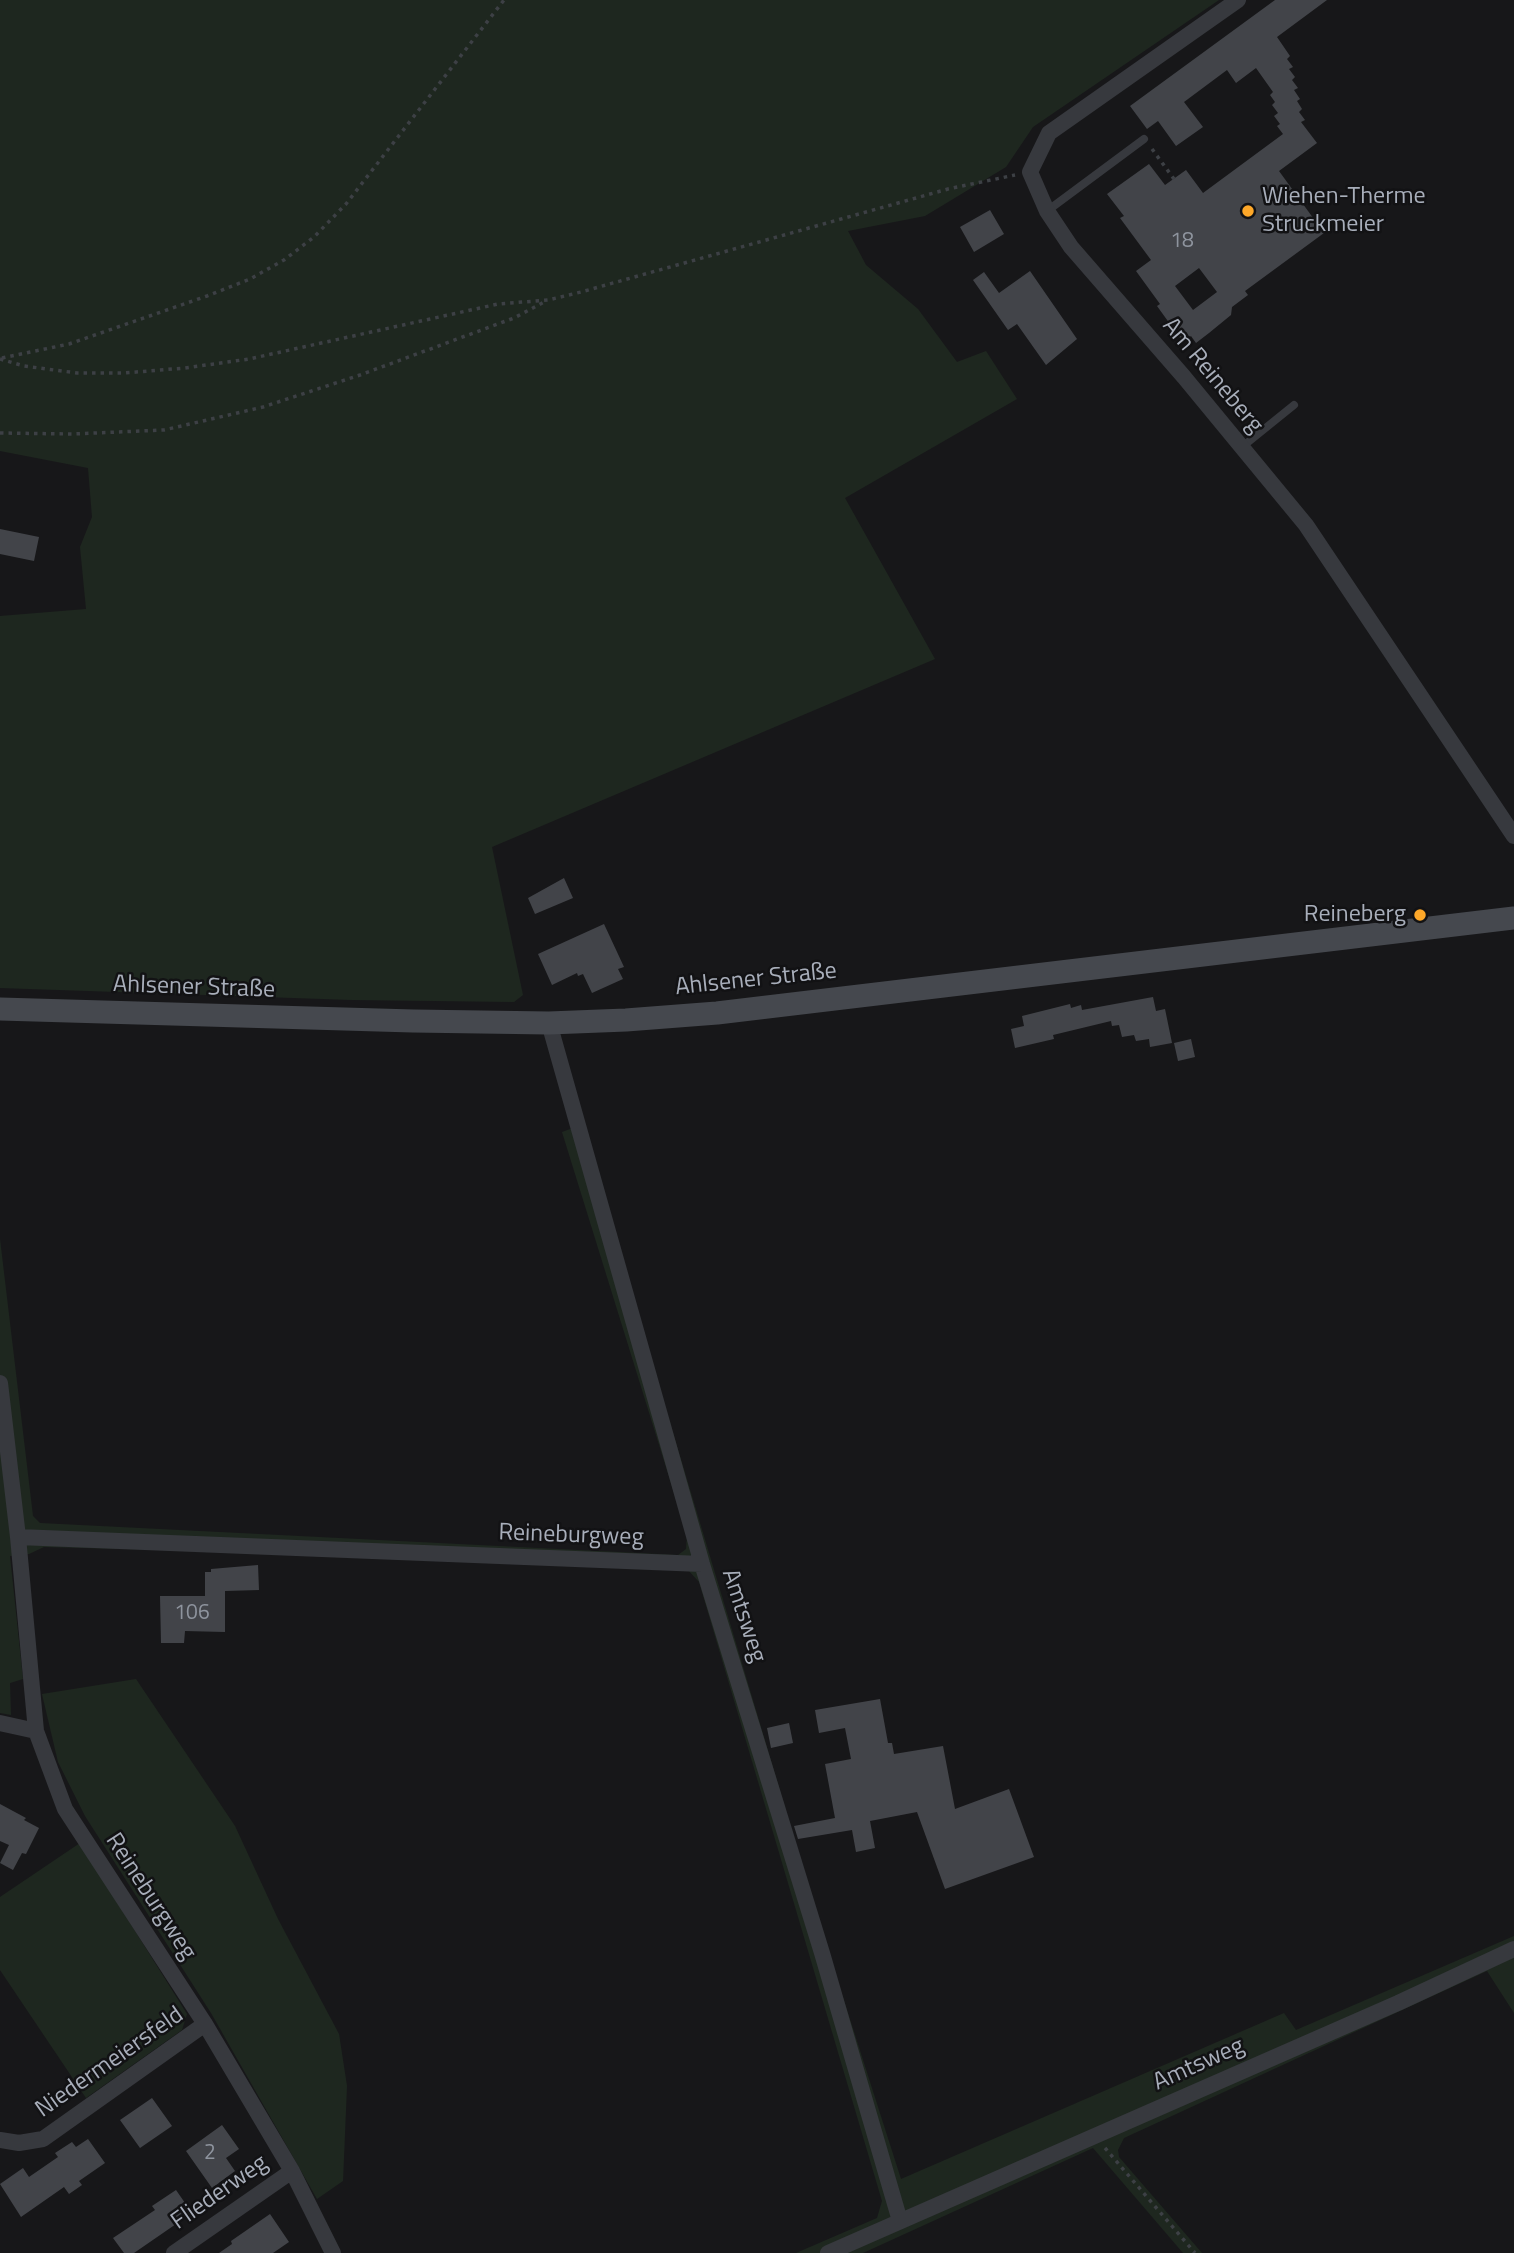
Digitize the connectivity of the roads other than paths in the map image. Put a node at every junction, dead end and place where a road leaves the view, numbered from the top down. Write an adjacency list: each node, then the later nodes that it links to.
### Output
1 (1238, 0): 3 (street, Am Reineberg)
2 (1144, 139): 3 (lane)
3 (1047, 211): 5 (street, Am Reineberg)
4 (1294, 405): 5 (lane)
5 (1242, 447): 6 (street, Am Reineberg)
6 (1514, 836)
7 (1514, 919): 9 (main road, Ahlsener Straße)
8 (0, 1009): 9 (main road, Ahlsener Straße)
9 (549, 1023): 12 (street, Amtsweg)
10 (0, 1383): 11 (street, Reineburgweg)
11 (18, 1536): 12 (street, Reineburgweg); 14 (street, Reineburgweg)
12 (702, 1564): 19 (street, Amtsweg)
13 (0, 1723): 14 (street)
14 (36, 1731): 16 (street, Reineburgweg)
15 (1514, 1949): 19 (street, Amtsweg)
16 (205, 2024): 17 (street, Niedermeiersfeld); 18 (street, Reineburgweg)
17 (0, 2140)
18 (292, 2171): 20 (street, Fliederweg); 21 (street, Reineburgweg)
19 (900, 2221): 22 (street, Amtsweg)
20 (174, 2253)
21 (333, 2253)
22 (828, 2253)

